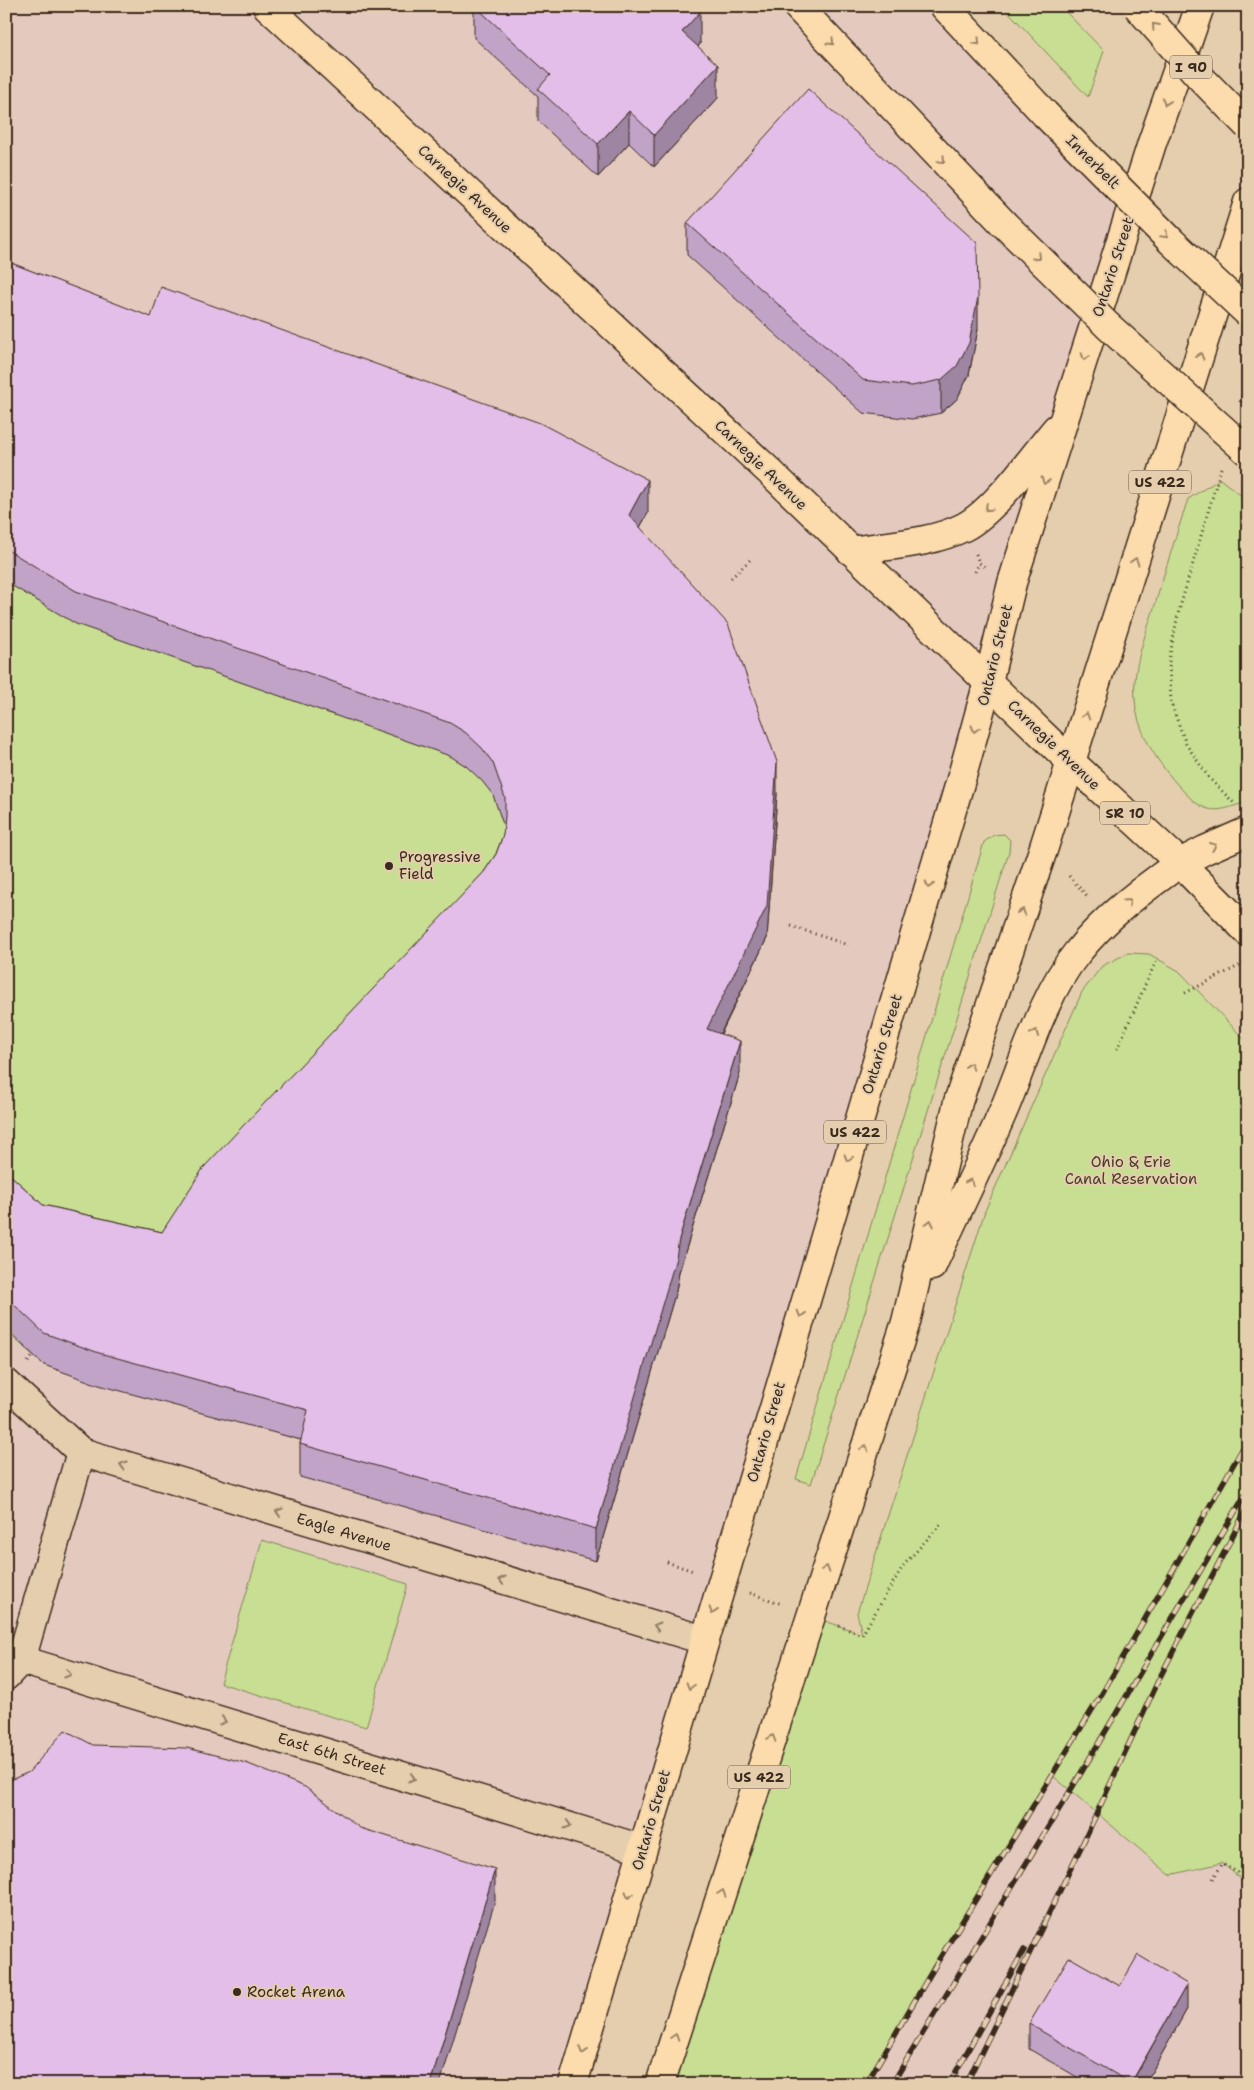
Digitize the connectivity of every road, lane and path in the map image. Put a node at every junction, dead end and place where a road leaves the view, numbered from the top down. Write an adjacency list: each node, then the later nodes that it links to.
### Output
1 (267, 6): 14 (main road, Carnegie Avenue)
2 (797, 6): 12 (main road, one-way to 12, bridge)
3 (944, 6): 8 (main road, Innerbelt, one-way to 8, bridge)
4 (1137, 6): 6 (main road, I 90, one-way to 4, bridge)
5 (1200, 6): 11 (main road, Ontario Street / US 422, one-way to 11)
6 (1248, 126)
7 (1248, 202): 20 (main road, US 422, one-way to 7)
8 (1248, 313)
9 (1248, 376): 10 (path)
10 (1239, 405)
11 (1065, 418): 14 (main road, one-way to 14); 19 (main road, Ontario Street / US 422, one-way to 19)
12 (1248, 452)
13 (1223, 462): 21 (path)
14 (852, 551): 19 (main road, Carnegie Avenue)
15 (752, 558): 18 (path)
16 (979, 563): 17 (path)
17 (975, 572)
18 (731, 578)
19 (988, 682): 20 (main road, Carnegie Avenue / SR 10); 38 (main road, Ontario Street / US 422, one-way to 38)
20 (1071, 762): 23 (main road, Carnegie Avenue / SR 10); 33 (main road, US 422, one-way to 20)
21 (1234, 802)
22 (1248, 831): 23 (main road, one-way to 22)
23 (1180, 863): 27 (main road, Carnegie Avenue / SR 10); 33 (main road, one-way to 23)
24 (1069, 876): 25 (path)
25 (1089, 898)
26 (791, 926): 28 (path)
27 (1248, 932)
28 (848, 946)
29 (1156, 961): 32 (path)
30 (1248, 962): 31 (path)
31 (1185, 993)
32 (1116, 1048)
33 (906, 1322): 44 (main road, US 422, one-way to 33)
34 (6, 1383): 35 (street, Eagle Avenue)
35 (81, 1452): 38 (street, Eagle Avenue, one-way to 35); 39 (street, East 6th Street)
36 (942, 1523): 37 (path)
37 (862, 1634)
38 (704, 1640): 40 (main road, Ontario Street / US 422, one-way to 40)
39 (14, 1668): 40 (street, East 6th Street, one-way to 40)
40 (642, 1849): 43 (main road, Ontario Street / US 422, one-way to 43)
41 (1248, 1878): 42 (path)
42 (1213, 1879)
43 (573, 2084)
44 (660, 2084)

